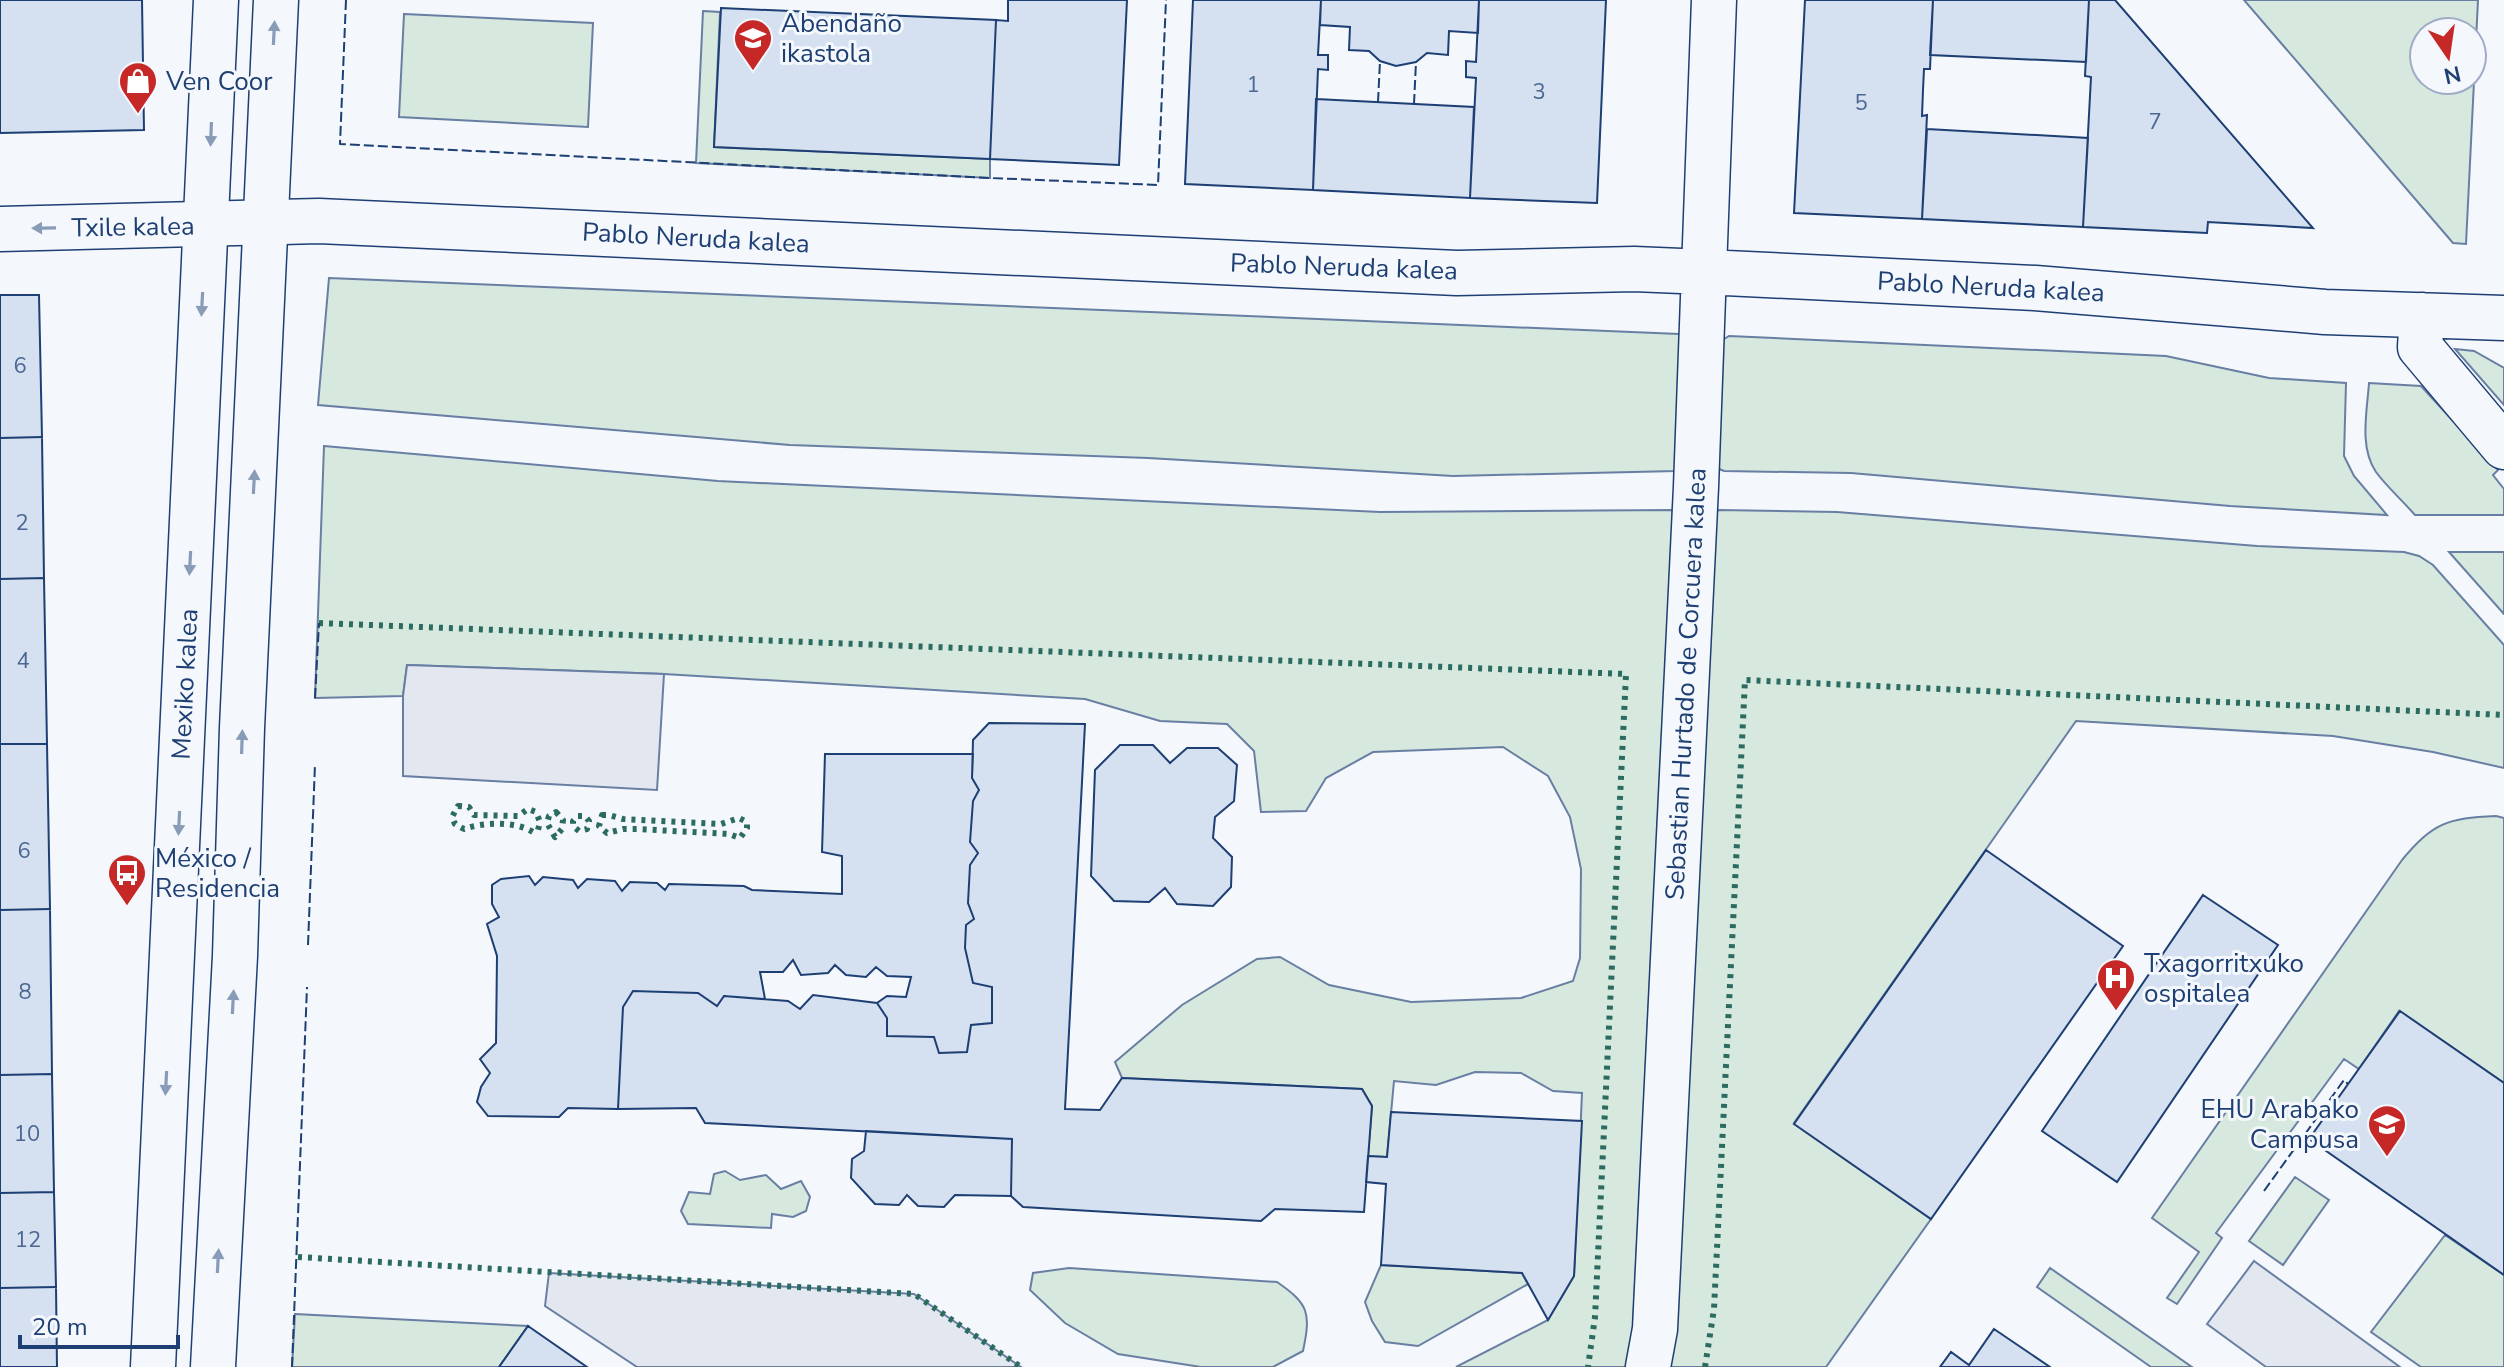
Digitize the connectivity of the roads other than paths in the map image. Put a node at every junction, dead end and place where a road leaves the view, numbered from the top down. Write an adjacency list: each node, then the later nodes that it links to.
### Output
1 (216, 0): 5 (street, Mexiko kalea, one-way to 5)
2 (276, 0): 4 (street, one-way to 2)
3 (1714, 0): 7 (street, Sebastian Hurtado de Corcuera kalea)
4 (265, 223): 5 (street, Txile kalea); 7 (street, Pablo Neruda kalea); 13 (street, one-way to 4)
5 (206, 226): 6 (street, Txile kalea, one-way to 6); 12 (street, Mexiko kalea, one-way to 12)
6 (0, 229)
7 (1705, 272): 8 (street, Pablo Neruda kalea); 14 (street, Sebastian Hurtado de Corcuera kalea)
8 (2422, 315): 9 (street, Pablo Neruda kalea); 11 (street)
9 (2486, 318): 10 (street, Pablo Neruda kalea)
10 (2504, 344)
11 (2504, 447)
12 (153, 1367)
13 (213, 1367)
14 (1648, 1367)

